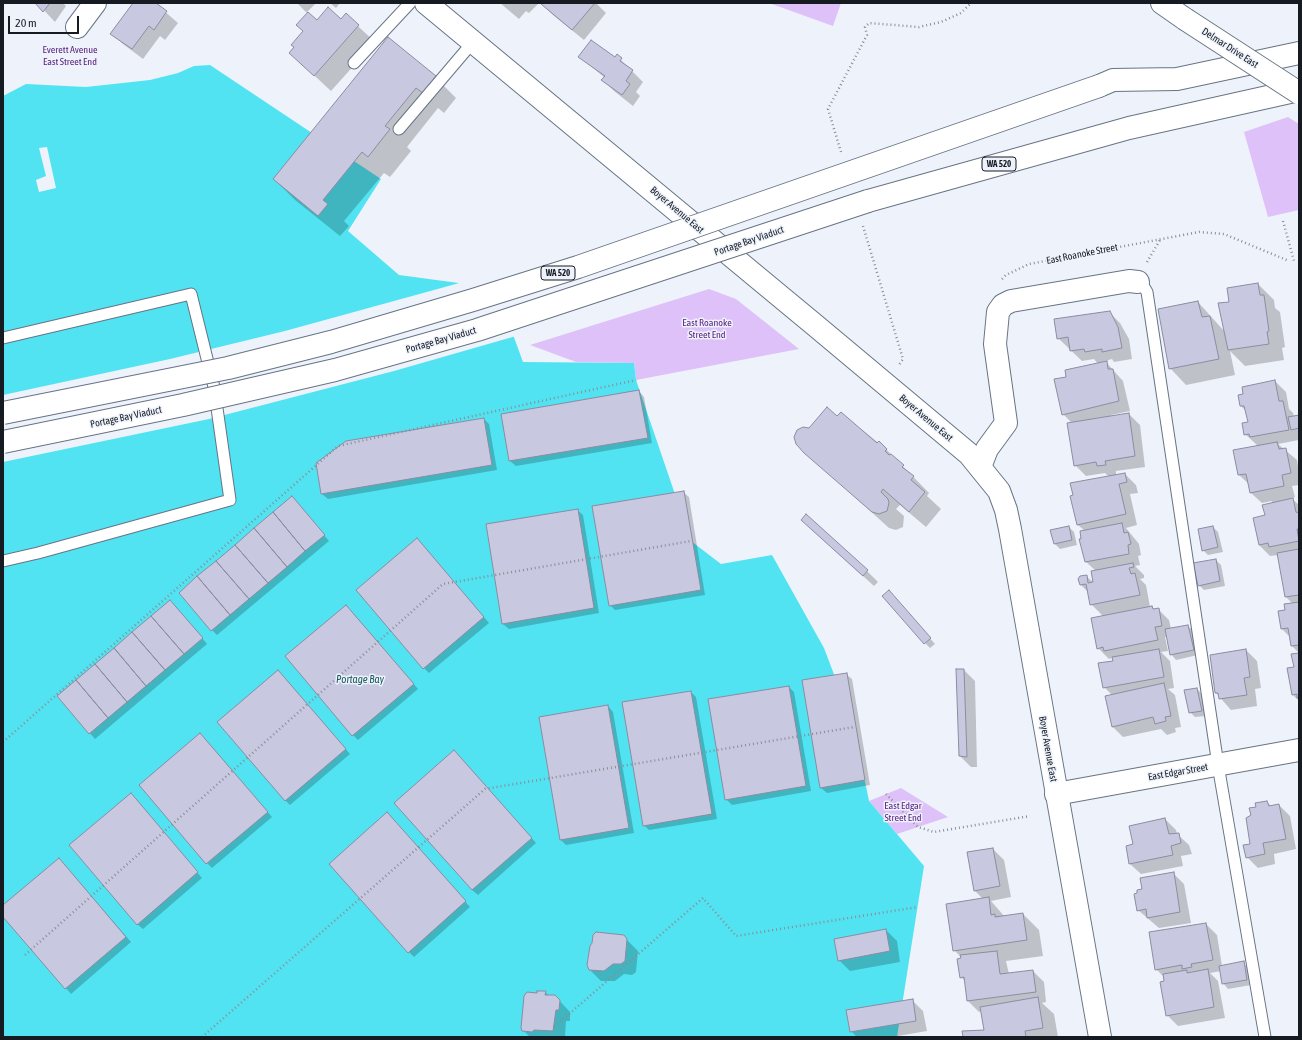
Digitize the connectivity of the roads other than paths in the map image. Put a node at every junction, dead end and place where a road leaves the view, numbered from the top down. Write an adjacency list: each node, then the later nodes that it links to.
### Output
1 (95, 3): 5 (main road)
2 (410, 3): 8 (lane)
3 (426, 3): 6 (main road, Boyer Avenue East)
4 (1162, 3): 9 (main road, Delmar Drive East, bridge)
5 (77, 28)
6 (473, 42): 10 (lane); 15 (main road, Boyer Avenue East)
7 (1299, 53): 13 (main road, WA 520, bridge)
8 (354, 63)
9 (1299, 92): 14 (main road, Portage Bay Viaduct / WA 520, bridge)
10 (399, 129)
11 (1142, 274): 15 (main road); 18 (lane)
12 (3, 338): 16 (lane, bridge)
13 (3, 413)
14 (3, 442)
15 (980, 467): 19 (main road, Boyer Avenue East)
16 (3, 561)
17 (1299, 750): 18 (main road, East Edgar Street)
18 (1218, 765): 19 (main road, East Edgar Street); 21 (lane)
19 (1056, 794): 20 (main road, Boyer Avenue East)
20 (1100, 1037)
21 (1265, 1037)

